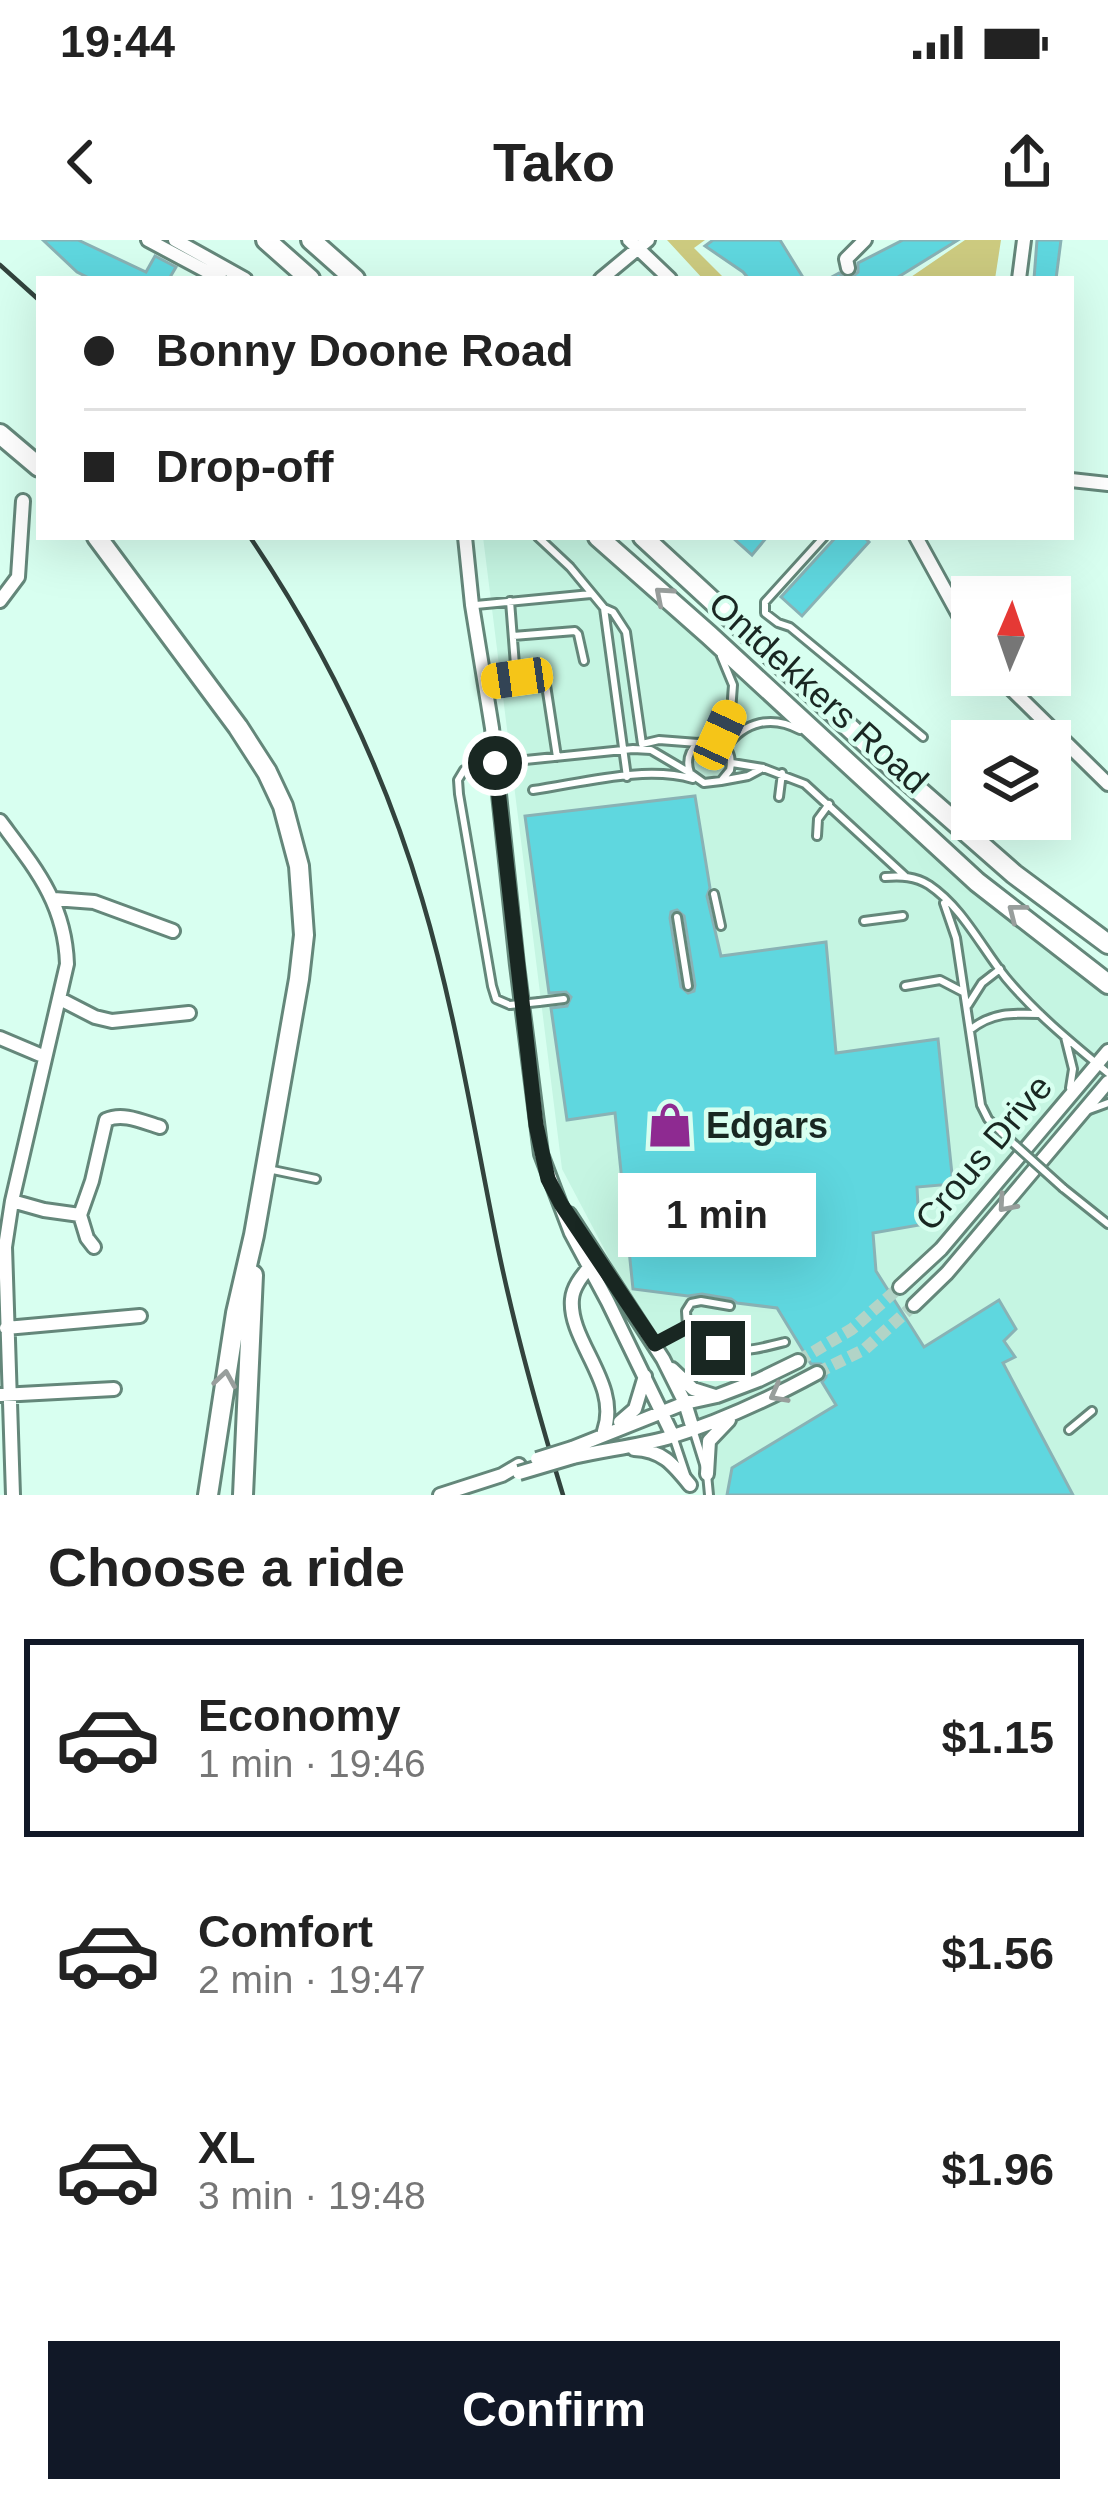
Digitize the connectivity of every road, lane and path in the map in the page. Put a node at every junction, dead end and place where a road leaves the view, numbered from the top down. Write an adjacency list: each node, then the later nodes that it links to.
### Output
1 (148, 240): 9 (street)
2 (175, 240): 10 (street)
3 (266, 240): 11 (main road)
4 (311, 240): 12 (main road)
5 (865, 240): 8 (street)
6 (1024, 240): 15 (street)
7 (638, 243): 13 (street); 14 (street)
8 (848, 268)
9 (215, 276)
10 (239, 276)
11 (307, 276)
12 (352, 276)
13 (605, 276)
14 (667, 276)
15 (1019, 276)
16 (0, 434): 17 (main road)
17 (36, 464)
18 (1074, 480): 19 (street)
19 (1108, 484)
20 (23, 501): 31 (street)
21 (99, 540): 92 (main road)
22 (465, 540): 32 (street)
23 (541, 540): 28 (lane)
24 (601, 540): 35 (main road, Ontdekkers Road, one-way to 24)
25 (646, 540): 71 (main road, Ontdekkers Road)
26 (821, 540): 40 (lane)
27 (918, 540): 30 (street)
28 (591, 594): 29 (lane); 33 (lane)
29 (510, 601): 32 (lane); 34 (lane)
30 (951, 601)
31 (0, 602)
32 (472, 605): 38 (street)
33 (604, 608): 43 (lane); 45 (lane)
34 (513, 635): 36 (lane); 37 (lane)
35 (709, 635): 41 (lane); 47 (main road, Ontdekkers Road)
36 (584, 662)
37 (517, 678): 38 (lane); 46 (lane)
38 (484, 682): 48 (street)
39 (1018, 696): 55 (street)
40 (923, 737)
41 (714, 740): 42 (lane); 44 (lane)
42 (698, 743): 43 (lane); 52 (lane)
43 (642, 744): 45 (lane)
44 (726, 746): 47 (lane); 49 (lane)
45 (629, 750): 46 (lane); 52 (lane); 53 (lane)
46 (557, 757): 48 (lane)
47 (844, 758): 73 (main road, Ontdekkers Road, one-way to 47)
48 (495, 763): 78 (lane, bridge); 100 (street)
49 (732, 763): 50 (lane); 54 (lane)
50 (763, 768): 51 (lane); 54 (lane)
51 (782, 773): 57 (lane); 58 (lane)
52 (693, 776): 53 (lane); 54 (lane)
53 (627, 777): 56 (lane)
54 (721, 781)
55 (1108, 784)
56 (533, 790)
57 (779, 797)
58 (830, 804): 60 (lane); 61 (lane)
59 (0, 821): 65 (street)
60 (817, 836)
61 (905, 876): 62 (lane); 64 (lane)
62 (885, 877)
63 (714, 894): 69 (lane)
64 (940, 895): 72 (lane); 76 (lane)
65 (54, 899): 70 (street); 77 (street)
66 (904, 916): 68 (lane)
67 (677, 917): 74 (lane)
68 (864, 921)
69 (721, 926)
70 (173, 932)
71 (1108, 944)
72 (1000, 969): 79 (lane); 81 (lane)
73 (1108, 984)
74 (688, 986)
75 (904, 986): 76 (lane)
76 (964, 992): 79 (lane)
77 (60, 999): 80 (street); 86 (street)
78 (564, 999)
79 (967, 1009): 82 (lane)
80 (189, 1013)
81 (1040, 1014): 82 (lane); 83 (lane)
82 (969, 1030): 96 (lane, bridge)
83 (1065, 1036): 87 (lane); 88 (lane)
84 (0, 1038): 86 (street)
85 (1108, 1052): 87 (street, Crous Drive)
86 (45, 1057): 94 (street)
87 (1104, 1073): 88 (street, Crous Drive); 90 (street, Crous Drive)
88 (1068, 1097): 102 (street, Crous Drive)
89 (1108, 1103): 90 (lane)
90 (1086, 1111): 103 (street, Crous Drive, one-way to 103)
91 (160, 1127): 95 (street)
92 (265, 1168): 93 (lane); 98 (main road)
93 (316, 1179)
94 (12, 1201): 95 (street); 97 (street)
95 (80, 1215): 99 (street)
96 (1108, 1223)
97 (4, 1226): 101 (street)
98 (254, 1234): 131 (main road); 133 (main road, one-way to 98)
99 (94, 1247)
100 (594, 1263): 108 (street); 109 (street); 125 (street)
101 (2, 1275): 106 (street)
102 (900, 1287)
103 (914, 1305)
104 (730, 1306): 107 (lane)
105 (140, 1316): 106 (street)
106 (4, 1323): 117 (street)
107 (687, 1327): 110 (lane); 111 (lane)
108 (646, 1330): 109 (street); 111 (street)
109 (626, 1339): 115 (street)
110 (785, 1342)
111 (655, 1344): 112 (street)
112 (663, 1359): 118 (street); 119 (street)
113 (798, 1361): 118 (street)
114 (817, 1373): 122 (street, one-way to 122)
115 (645, 1376): 121 (street); 125 (street)
116 (115, 1389): 117 (street)
117 (4, 1395): 132 (street)
118 (717, 1396): 119 (street)
119 (685, 1402): 121 (street); 123 (street)
120 (1092, 1411): 124 (lane)
121 (662, 1412): 125 (street); 126 (street)
122 (739, 1412): 123 (street); 129 (street)
123 (693, 1430): 126 (street); 129 (lane)
124 (1069, 1430)
125 (599, 1435): 128 (street)
126 (673, 1436): 127 (street); 130 (lane)
127 (617, 1448): 128 (street); 130 (street)
128 (572, 1452): 134 (street, bridge)
129 (707, 1474): 135 (lane)
130 (692, 1490)
131 (243, 1494)
132 (13, 1495)
133 (208, 1495)
134 (440, 1495)
135 (709, 1495)

